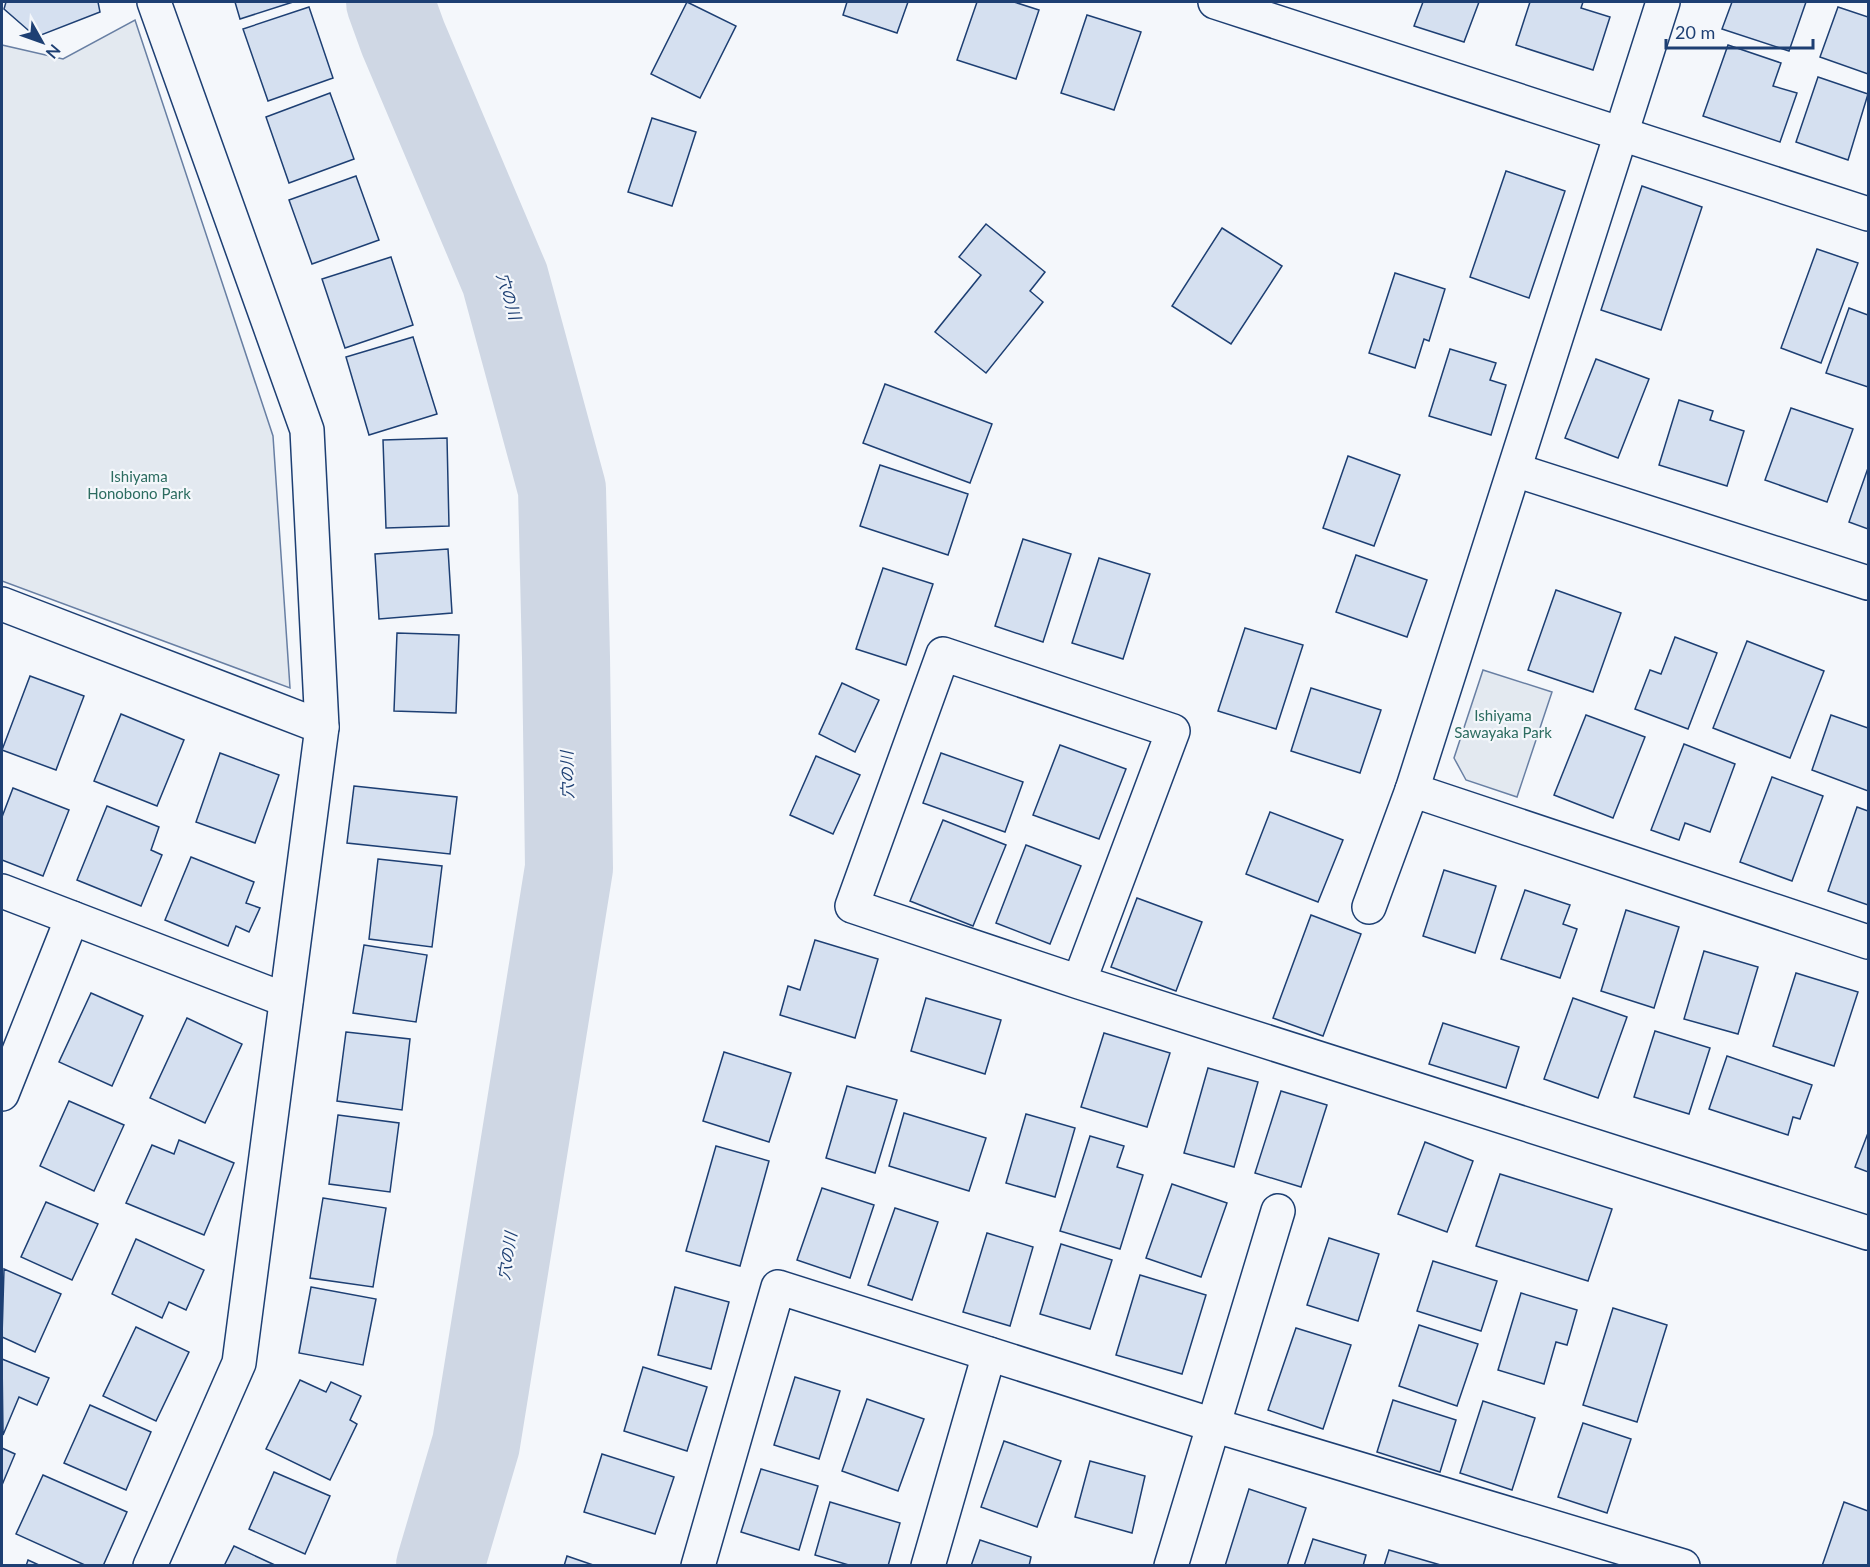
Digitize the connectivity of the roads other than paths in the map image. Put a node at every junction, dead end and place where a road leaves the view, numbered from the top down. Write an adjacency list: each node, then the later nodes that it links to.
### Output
1 (154, 2): 9 (street)
2 (1215, 2): 4 (street)
3 (1662, 2): 4 (street)
4 (1620, 133): 5 (street); 6 (street)
5 (1869, 214)
6 (1515, 470): 7 (street); 10 (street)
7 (1869, 583)
8 (2, 604): 9 (street)
9 (322, 726): 16 (street)
10 (1412, 790): 12 (street); 14 (street)
11 (2, 891): 13 (street)
12 (1369, 907)
13 (72, 918): 16 (street); 17 (street)
14 (1869, 942)
15 (1079, 982): 15 (street); 19 (street)
16 (286, 1000): 22 (street)
17 (2, 1094)
18 (1278, 1211): 21 (street)
19 (1869, 1233)
20 (989, 1354): 21 (street); 23 (street); 24 (street)
21 (1213, 1425): 25 (street); 26 (street)
22 (150, 1566)
23 (698, 1566)
24 (928, 1566)
25 (1171, 1566)
26 (1683, 1566)

